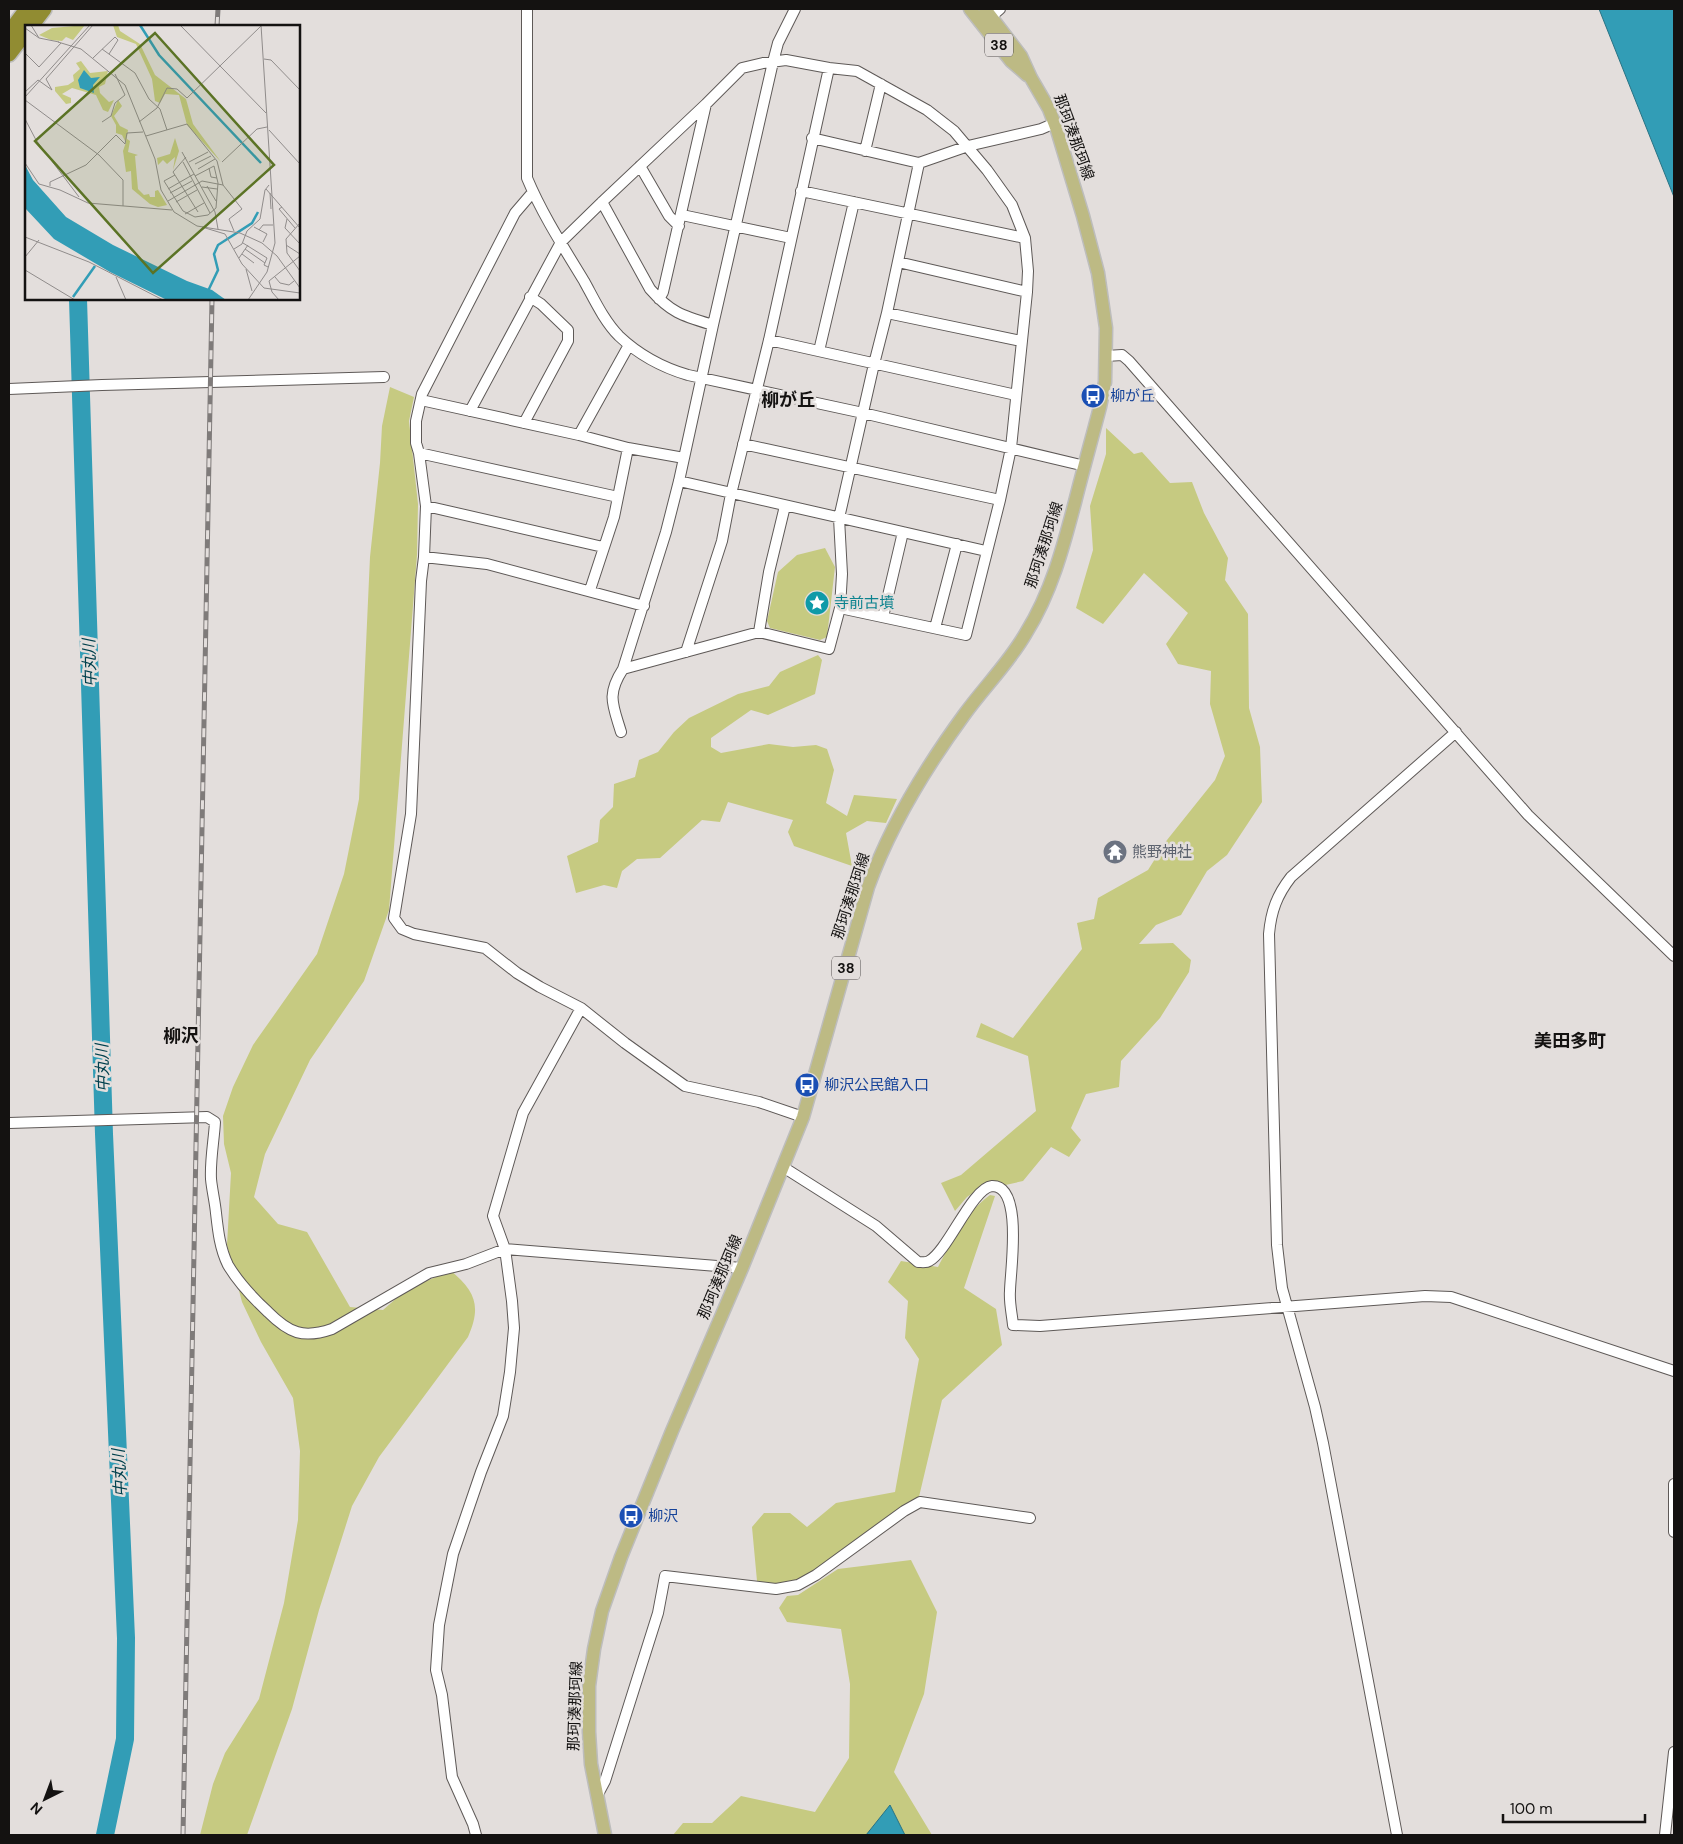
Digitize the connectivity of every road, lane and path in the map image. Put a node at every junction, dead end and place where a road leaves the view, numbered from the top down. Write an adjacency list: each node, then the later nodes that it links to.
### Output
1 (27, 9): 8 (highway)
2 (44, 9): 7 (highway)
3 (526, 9): 23 (street)
4 (795, 9): 11 (street)
5 (970, 9): 13 (main road, 那珂湊那珂線 / 38)
6 (992, 11): 13 (main road, 那珂湊那珂線 / 38)
7 (32, 25)
8 (9, 32)
9 (25, 33): 10 (highway)
10 (9, 54)
11 (773, 62): 12 (street); 15 (street); 29 (street)
12 (829, 68): 14 (street); 17 (street)
13 (1031, 78): 16 (main road, 那珂湊那珂線 / 38)
14 (881, 84): 18 (street); 19 (street)
15 (706, 104): 21 (street); 27 (street)
16 (1055, 123): 18 (street); 43 (main road, 那珂湊那珂線 / 38)
17 (812, 138): 19 (street); 22 (street)
18 (968, 146): 20 (street); 31 (street)
19 (865, 151): 20 (street)
20 (919, 163): 26 (street)
21 (640, 166): 24 (street); 28 (street)
22 (801, 191): 25 (street); 30 (street)
23 (533, 192): 32 (street); 50 (street)
24 (602, 202): 32 (street); 36 (street)
25 (854, 202): 26 (street); 42 (street)
26 (908, 212): 31 (street); 33 (street)
27 (682, 215): 28 (street); 29 (street)
28 (679, 226): 36 (street)
29 (736, 227): 30 (street); 38 (street)
30 (790, 238): 39 (street)
31 (1025, 238): 34 (street)
32 (561, 242): 35 (street); 41 (street)
33 (898, 262): 34 (street); 37 (street)
34 (1028, 292): 40 (street)
35 (530, 297): 51 (street); 53 (street)
36 (659, 299): 38 (street)
37 (887, 313): 40 (street); 44 (street)
38 (713, 325): 46 (street)
39 (769, 340): 42 (street); 48 (street)
40 (1021, 341): 49 (street)
41 (629, 345): 46 (street); 54 (street)
42 (819, 352): 44 (street)
43 (1106, 356): 60 (main road, 那珂湊那珂線 / 38); 83 (street)
44 (874, 364): 49 (street); 52 (street)
45 (384, 377): 47 (street)
46 (702, 378): 48 (street); 59 (street)
47 (9, 389)
48 (756, 391): 52 (street); 55 (street)
49 (1016, 395): 57 (street)
50 (421, 400): 51 (street); 58 (street)
51 (470, 411): 53 (street)
52 (863, 413): 57 (street); 61 (street)
53 (524, 423): 54 (street)
54 (579, 435): 56 (street)
55 (744, 444): 61 (street); 63 (street)
56 (628, 448): 59 (street); 64 (street)
57 (1010, 448): 60 (street); 65 (street)
58 (419, 453): 64 (street); 66 (street)
59 (684, 458): 62 (street)
60 (1085, 466): 86 (main road, 那珂湊那珂線 / 38)
61 (850, 468): 65 (street); 68 (street)
62 (679, 481): 63 (street); 75 (street)
63 (732, 494): 67 (street); 80 (street)
64 (618, 497): 71 (street)
65 (1000, 500): 72 (street)
66 (426, 506): 71 (street); 73 (street)
67 (785, 506): 68 (street); 79 (street)
68 (839, 518): 69 (street); 76 (street)
69 (903, 532): 70 (street); 77 (street)
70 (957, 544): 72 (street); 78 (street)
71 (603, 547): 74 (street)
72 (986, 551): 78 (street)
73 (424, 557): 74 (street); 85 (street)
74 (590, 590): 75 (street)
75 (644, 606): 81 (street)
76 (840, 608): 77 (street); 79 (street)
77 (883, 617): 78 (street)
78 (935, 628)
79 (759, 632): 80 (street)
80 (686, 652): 81 (street)
81 (623, 669): 82 (street)
82 (621, 732)
83 (1456, 732): 84 (street); 91 (street)
84 (1674, 956)
85 (581, 1008): 86 (street); 89 (street)
86 (803, 1117): 88 (main road, 那珂湊那珂線 / 38)
87 (9, 1123): 89 (street)
88 (783, 1167): 90 (main road, 那珂湊那珂線 / 38); 91 (street)
89 (505, 1249): 90 (street); 98 (street)
90 (742, 1268): 97 (main road, 那珂湊那珂線 / 38)
91 (1286, 1306): 92 (street); 100 (street)
92 (1674, 1371)
93 (1674, 1484): 95 (street)
94 (1030, 1518): 97 (street)
95 (1674, 1532)
96 (1674, 1752): 101 (street)
97 (597, 1796): 99 (main road, 那珂湊那珂線 / 38)
98 (476, 1835)
99 (605, 1835)
100 (1397, 1835)
101 (1665, 1835)

